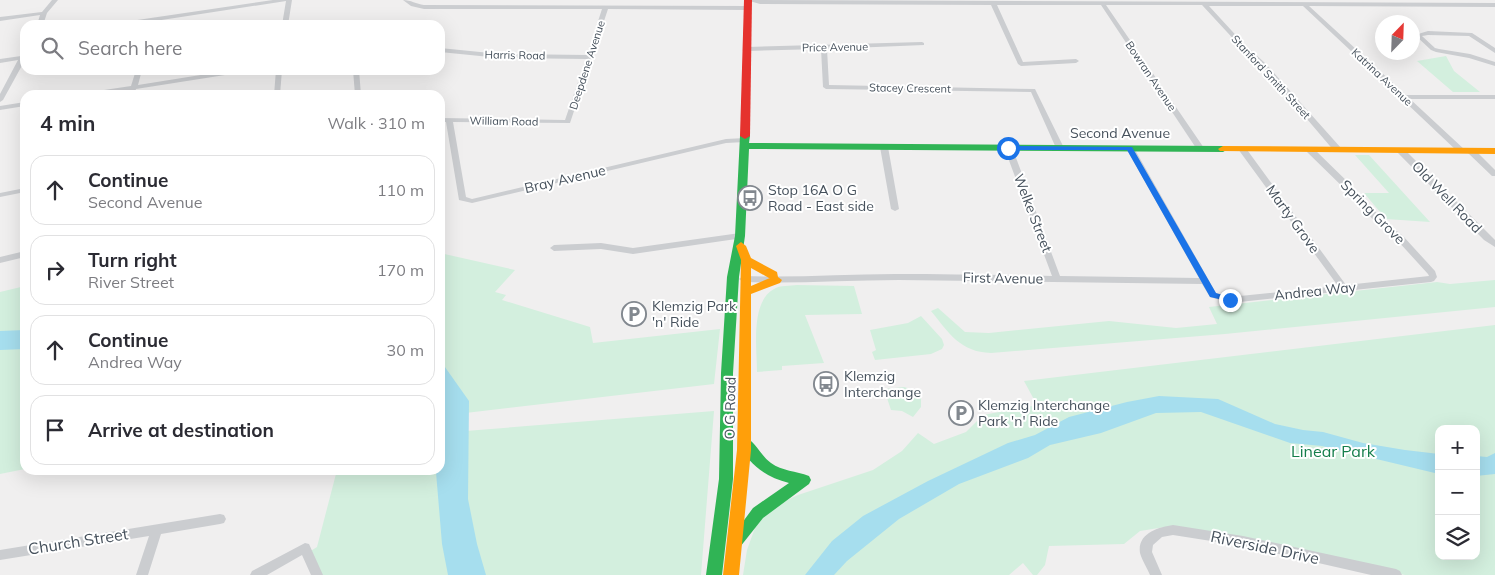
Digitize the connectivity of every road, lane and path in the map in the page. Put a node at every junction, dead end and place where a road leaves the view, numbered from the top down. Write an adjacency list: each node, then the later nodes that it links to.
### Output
1 (55, 0): 22 (street)
2 (284, 0): 25 (street)
3 (289, 0): 26 (street)
4 (406, 0): 20 (street)
5 (502, 0): 20 (street)
6 (1395, 0): 19 (street)
7 (840, 1): 8 (street); 14 (street)
8 (943, 1): 15 (street)
9 (1059, 2): 15 (street); 16 (street)
10 (1124, 2): 11 (street); 16 (street)
11 (1184, 2): 17 (street)
12 (1262, 2): 17 (street); 18 (street)
13 (1494, 2): 19 (street)
14 (748, 3): 21 (street); 29 (main road, O G Road)
15 (993, 3): 35 (street)
16 (1102, 3): 62 (street, Bowran Avenue)
17 (1204, 4): 65 (street, Stanford Smith Street)
18 (1304, 4): 19 (street); 49 (street, Katrina Avenue)
19 (1400, 4)
20 (498, 7): 21 (street)
21 (606, 7): 33 (street, Deepdene Avenue)
22 (44, 14): 23 (street); 24 (street)
23 (0, 19)
24 (42, 20)
25 (165, 20)
26 (286, 20)
27 (922, 44): 28 (street, Price Avenue)
28 (824, 47): 29 (street, Price Avenue); 60 (street, Stacey Crescent)
29 (747, 49): 57 (main road, O G Road)
30 (445, 50): 33 (street, Harris Road)
31 (1495, 51): 36 (street)
32 (20, 57): 37 (street)
33 (590, 57): 56 (street, Deepdene Avenue)
34 (1495, 59): 36 (street)
35 (1076, 61)
36 (1487, 61): 39 (street)
37 (0, 62)
38 (20, 62): 51 (street)
39 (1495, 64)
40 (138, 75): 44 (street)
41 (212, 75): 44 (street)
42 (279, 75): 47 (street)
43 (356, 75): 48 (street)
44 (134, 87): 45 (street); 46 (street)
45 (115, 90)
46 (133, 90)
47 (277, 90)
48 (358, 90)
49 (1402, 97): 50 (street); 67 (street, Katrina Avenue)
50 (1495, 97)
51 (0, 100)
52 (20, 105): 53 (street)
53 (0, 108)
54 (445, 120): 55 (street, William Road)
55 (449, 120): 56 (street, William Road); 57 (street, Bray Avenue)
56 (568, 122)
57 (745, 143): 58 (main road, Second Avenue); 73 (main road, O G Road)
58 (884, 147): 59 (main road, Second Avenue); 72 (street)
59 (1008, 148): 60 (main road, Second Avenue); 83 (street, Welke Street)
60 (1060, 148): 61 (main road, Second Avenue)
61 (1130, 148): 62 (main road, Second Avenue); 84 (street, Andrea Way)
62 (1200, 148): 63 (main road, Second Avenue)
63 (1242, 149): 64 (main road, Second Avenue); 85 (street, Marty Grove)
64 (1310, 150): 65 (main road, Second Avenue); 80 (street, Spring Grove)
65 (1338, 150): 66 (main road, Second Avenue)
66 (1400, 150): 67 (main road, Second Avenue); 74 (street, Old Well Road)
67 (1466, 150): 68 (main road, Second Avenue); 69 (street)
68 (1495, 151)
69 (1495, 174)
70 (20, 191): 71 (street)
71 (0, 195)
72 (894, 209)
73 (740, 240): 75 (street); 78 (main road, O G Road); 79 (main road, O G Road)
74 (1495, 244)
75 (554, 248)
76 (20, 255): 77 (street)
77 (0, 260)
78 (746, 260): 81 (main road, O G Road); 82 (main road)
79 (733, 277): 81 (street, First Avenue); 89 (main road, O G Road)
80 (1433, 277): 85 (street, Andrea Way)
81 (746, 278): 82 (street, First Avenue); 86 (main road, O G Road)
82 (774, 278): 83 (street, First Avenue); 86 (main road)
83 (1057, 279): 84 (street, First Avenue)
84 (1205, 281): 85 (street, Andrea Way)
85 (1344, 288)
86 (746, 292): 87 (main road, O G Road)
87 (745, 443): 88 (main road, O G Road); 92 (main road)
88 (740, 488): 89 (main road); 92 (main road, O G Road)
89 (724, 490): 98 (main road, O G Road)
90 (220, 519): 91 (street, Church Street)
91 (157, 529): 94 (street, Church Street); 95 (street)
92 (735, 542): 99 (main road, O G Road)
93 (1146, 552): 100 (street); 101 (street, Riverside Drive)
94 (0, 555)
95 (142, 575)
96 (256, 575): 97 (street)
97 (317, 575)
98 (714, 575)
99 (731, 575)
100 (1156, 575)
101 (1396, 575)

